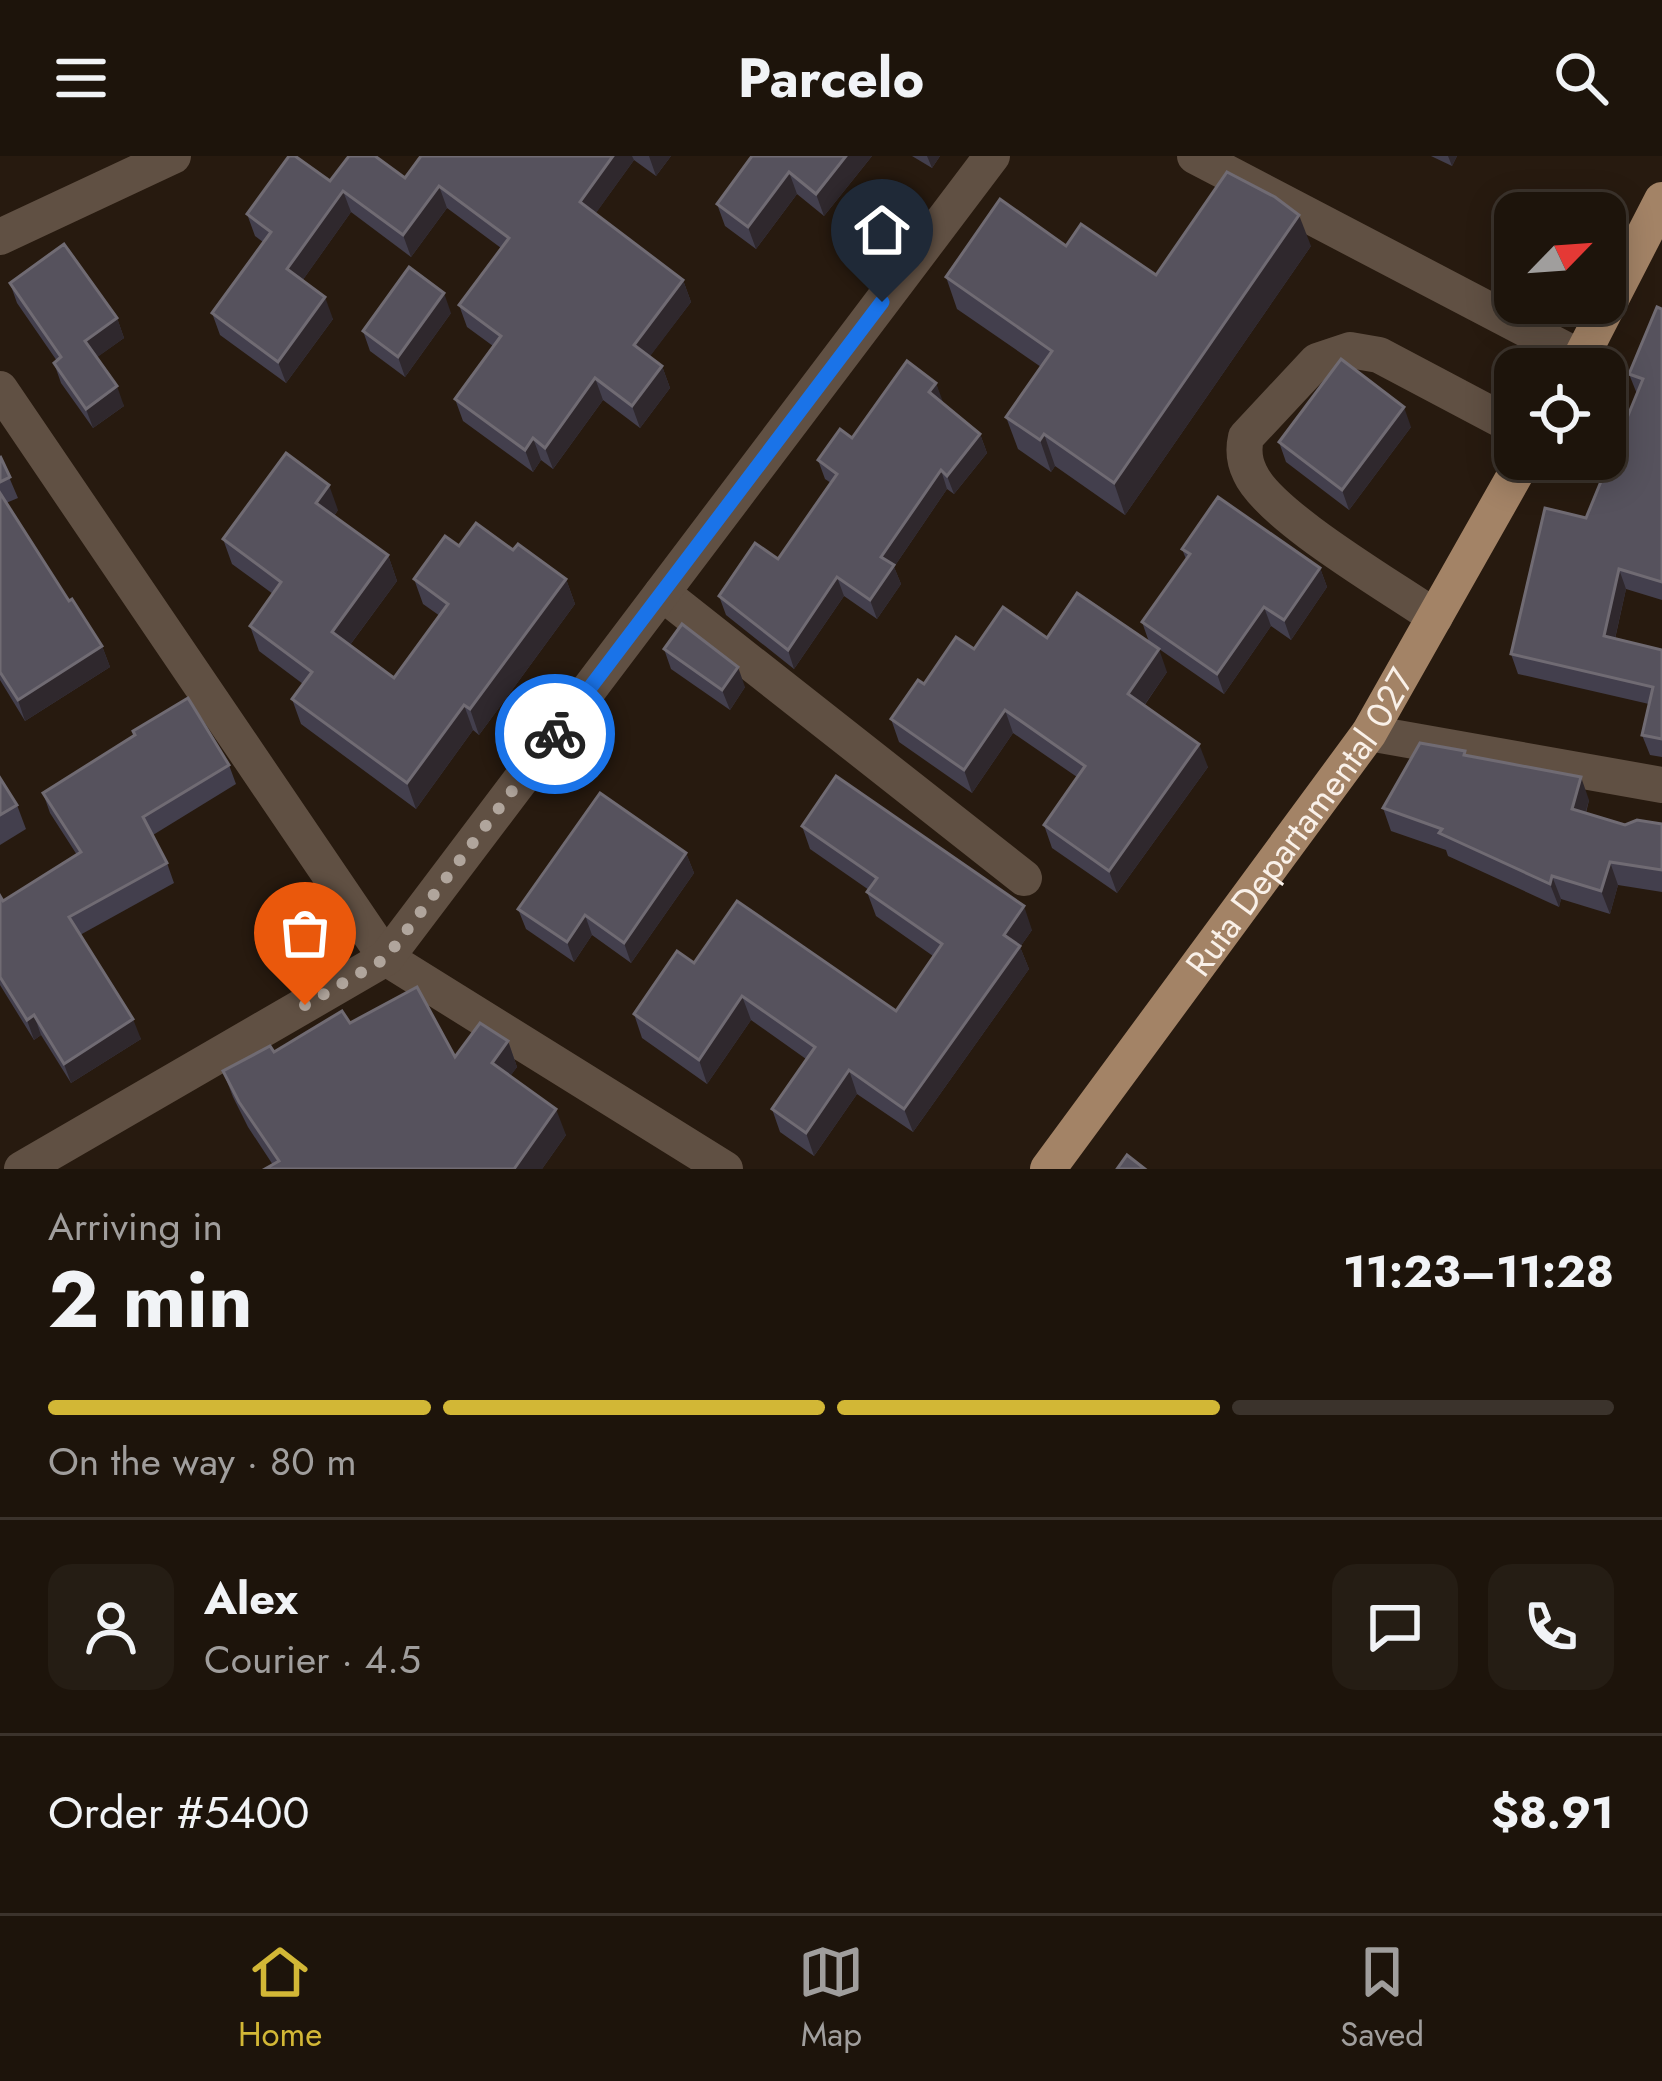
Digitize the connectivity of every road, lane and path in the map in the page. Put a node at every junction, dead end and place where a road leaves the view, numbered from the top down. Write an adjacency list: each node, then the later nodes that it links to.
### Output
1 (173, 156): 5 (street)
2 (992, 156): 11 (street)
3 (1195, 156): 6 (street)
4 (1662, 200): 7 (main road)
5 (0, 237)
6 (1549, 348)
7 (1586, 348)
8 (0, 389): 16 (street)
9 (1494, 416): 12 (street)
10 (1512, 480): 12 (main road, Ruta Departamental 027)
11 (662, 593): 15 (street); 16 (street)
12 (1435, 617): 13 (main road, Ruta Departamental 027)
13 (1369, 733): 14 (street); 19 (main road, Ruta Departamental 027)
14 (1662, 785)
15 (1024, 878)
16 (386, 958): 17 (street); 18 (street)
17 (22, 1169)
18 (724, 1169)
19 (1048, 1169)

